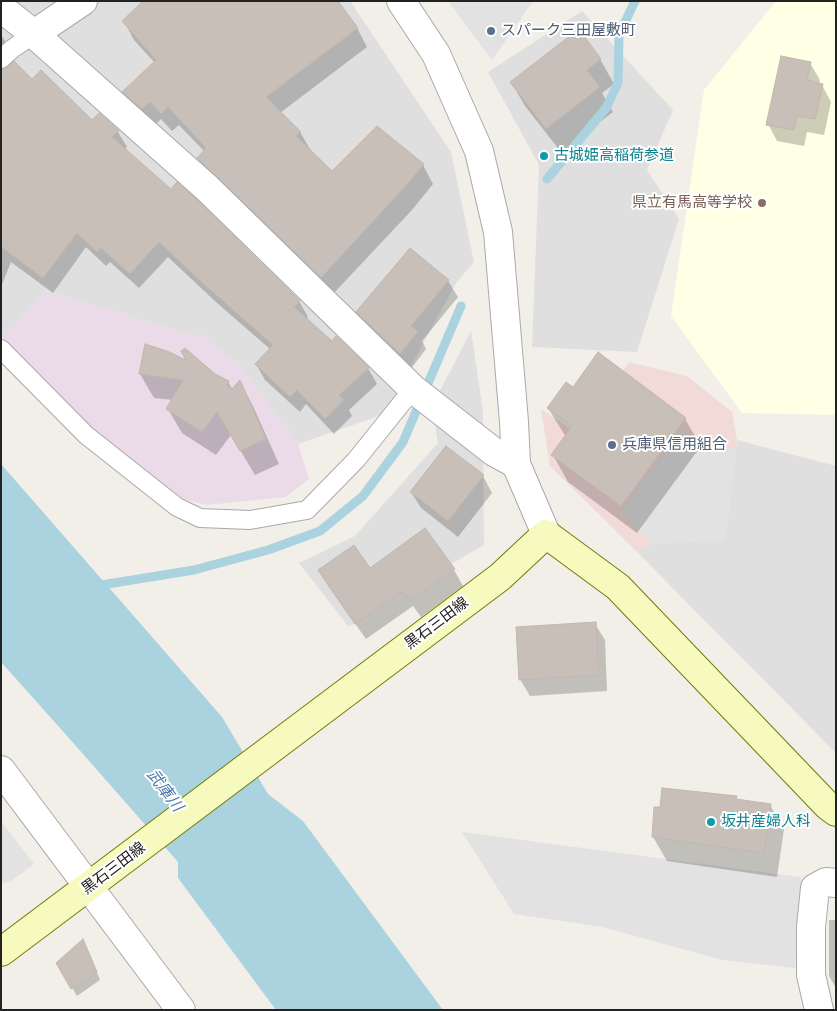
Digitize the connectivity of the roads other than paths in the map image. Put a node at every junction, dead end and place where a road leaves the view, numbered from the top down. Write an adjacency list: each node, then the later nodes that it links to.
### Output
1 (83, 1): 4 (street)
2 (400, 1): 8 (street)
3 (1, 8): 4 (street)
4 (42, 20): 5 (lane); 7 (street)
5 (1, 59)
6 (1, 349): 7 (lane)
7 (423, 397): 8 (street)
8 (516, 464): 9 (street)
9 (546, 534): 11 (main road); 12 (main road, 黒石三田線)
10 (1, 770): 12 (street)
11 (836, 812)
12 (97, 882): 14 (main road, 黒石三田線); 15 (street)
13 (836, 883): 16 (street)
14 (1, 952)
15 (181, 1010)
16 (819, 1010)

